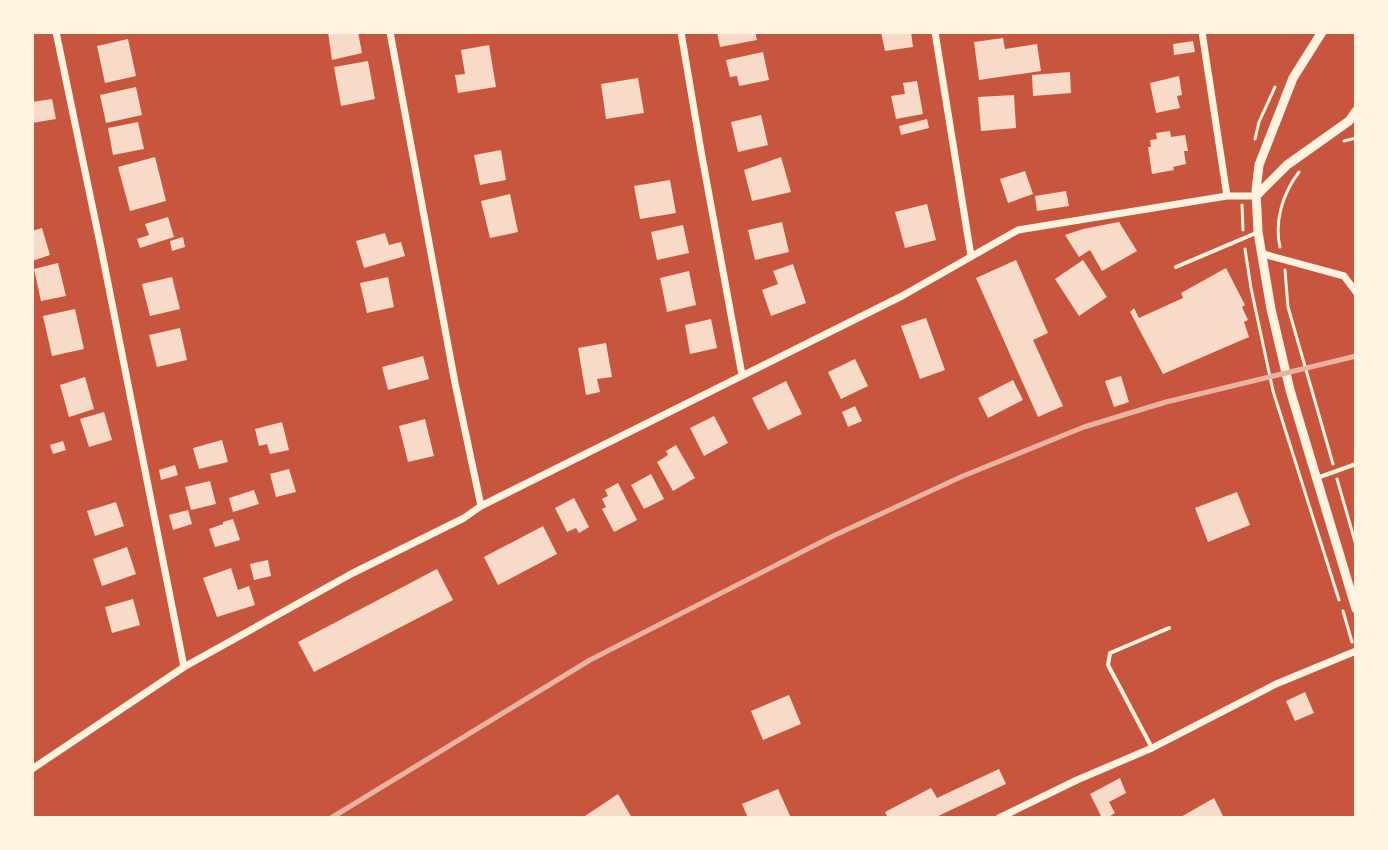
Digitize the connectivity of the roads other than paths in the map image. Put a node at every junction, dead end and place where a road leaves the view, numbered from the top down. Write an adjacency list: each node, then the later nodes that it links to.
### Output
1 (56, 32): 22 (street)
2 (390, 32): 18 (street)
3 (681, 32): 15 (street)
4 (935, 32): 12 (street)
5 (1202, 32): 8 (street)
6 (1322, 32): 9 (street)
7 (1356, 111): 9 (street)
8 (1227, 196): 9 (street); 12 (street)
9 (1256, 196): 10 (street)
10 (1258, 232): 11 (street); 13 (lane)
11 (1263, 254): 14 (street); 17 (street)
12 (971, 256): 15 (street)
13 (1176, 267)
14 (1356, 292)
15 (742, 375): 18 (street)
16 (1356, 464): 17 (lane)
17 (1316, 478): 19 (street)
18 (481, 506): 22 (street)
19 (1356, 609)
20 (1169, 628): 23 (lane)
21 (1356, 651): 23 (street)
22 (184, 667): 24 (street)
23 (1152, 748): 25 (street)
24 (32, 769)
25 (999, 818)

